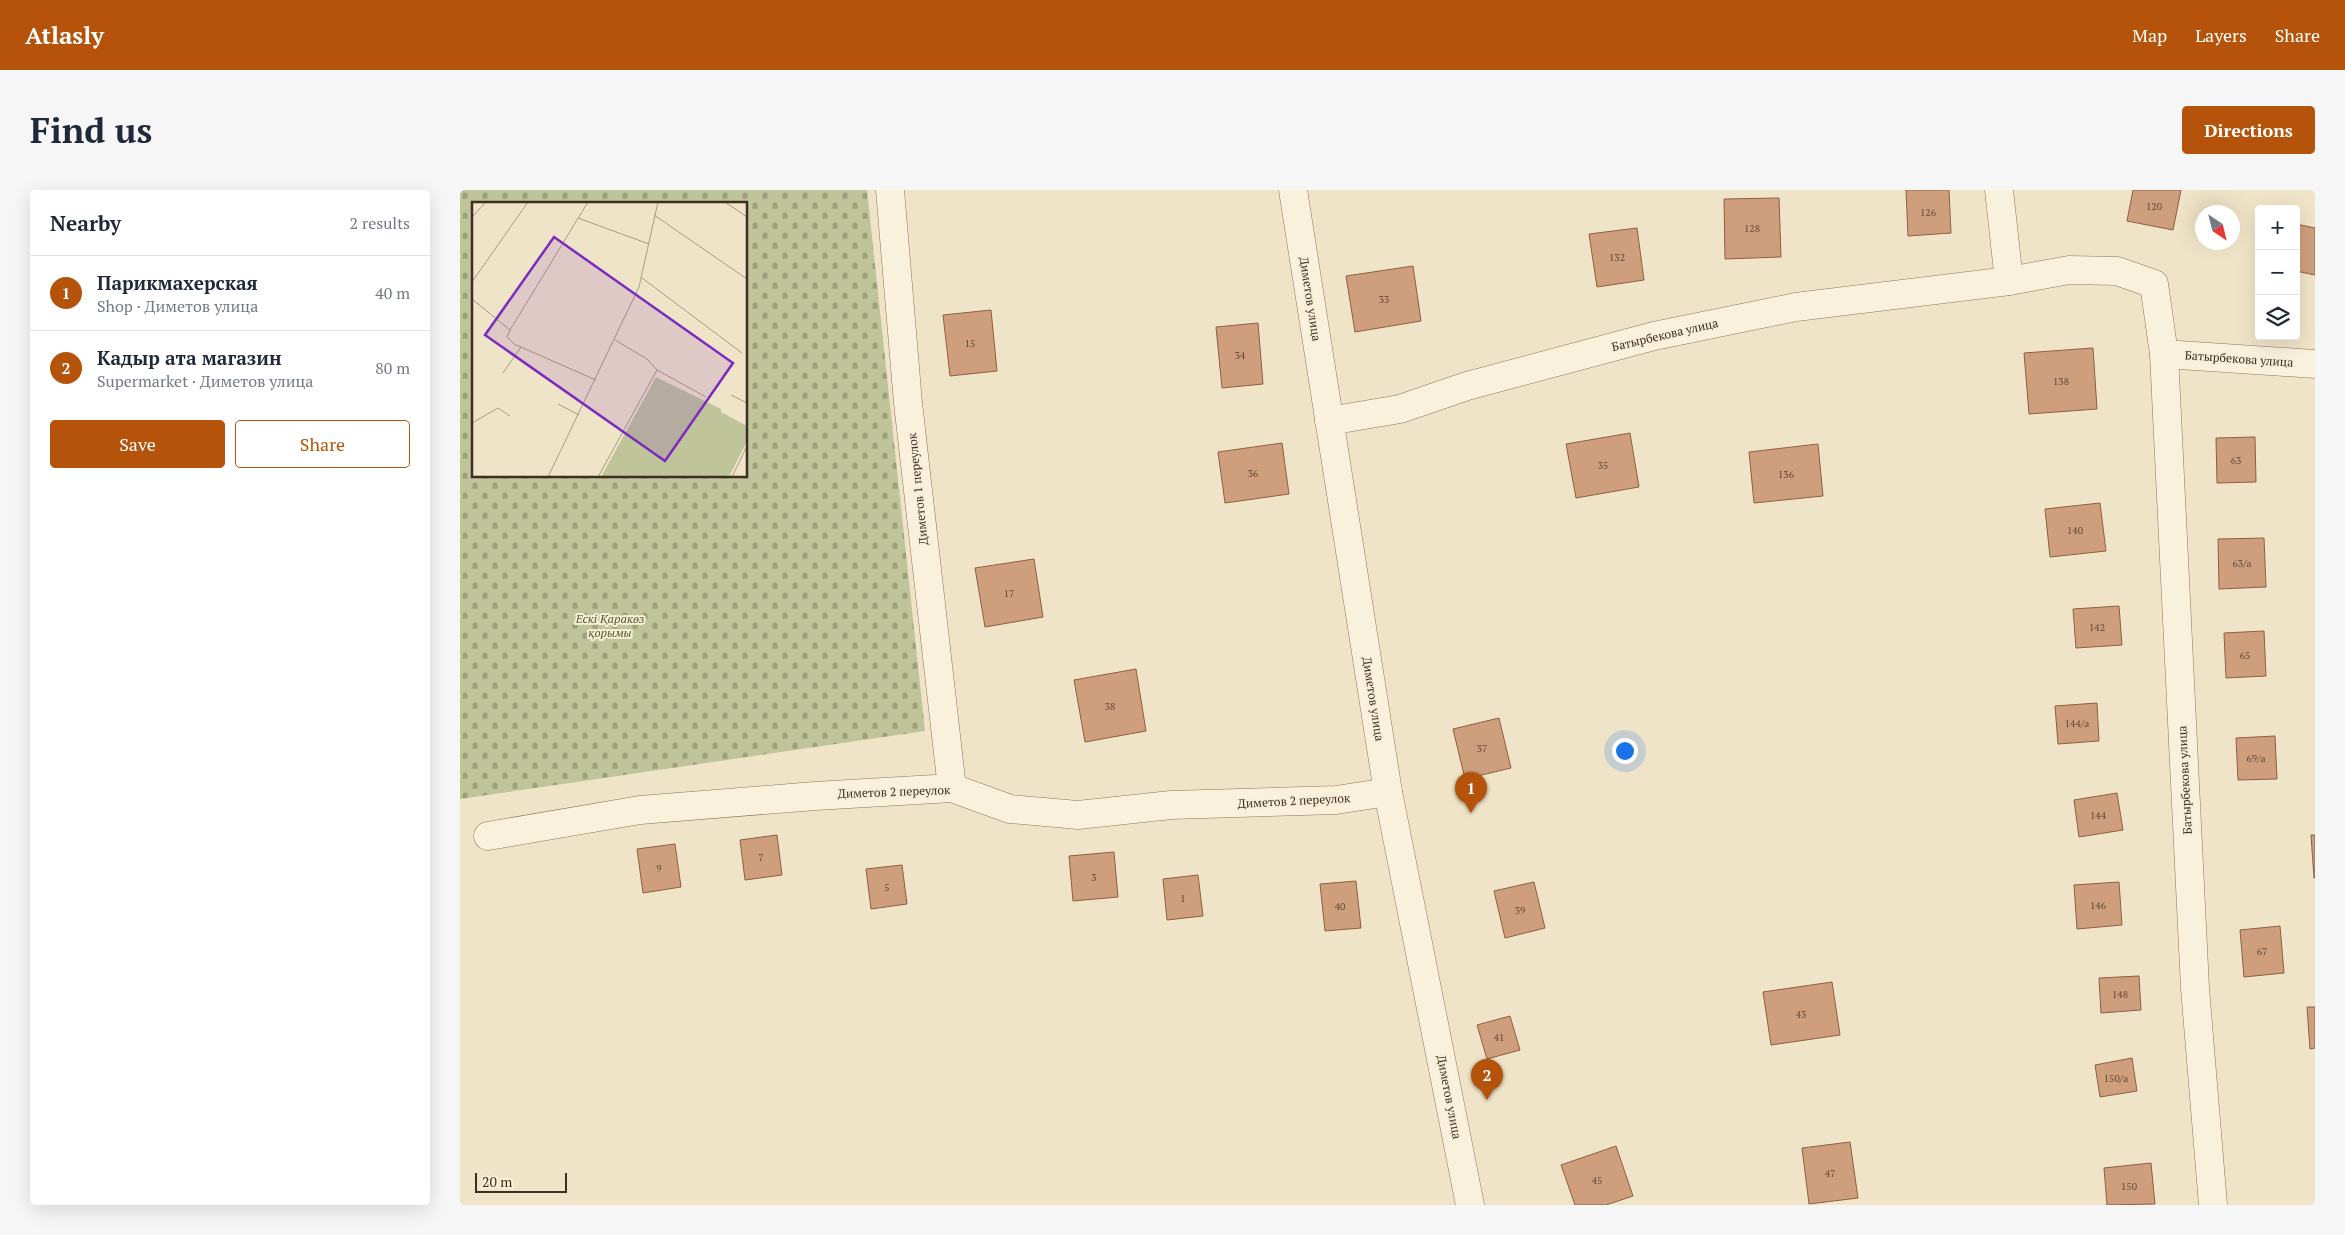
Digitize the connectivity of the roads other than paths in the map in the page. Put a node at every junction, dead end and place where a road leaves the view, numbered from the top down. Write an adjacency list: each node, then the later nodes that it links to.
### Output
1 (890, 190): 8 (street, Диметов 1 переулок)
2 (1293, 190): 7 (street, Диметов улица)
3 (1999, 190): 4 (street)
4 (2009, 281): 5 (street, Батырбекова улица); 7 (street, Батырбекова улица)
5 (2164, 354): 6 (street, Батырбекова улица); 12 (street, Батырбекова улица)
6 (2315, 364)
7 (1329, 421): 9 (street, Диметов улица)
8 (952, 788): 9 (street, Диметов 2 переулок); 10 (street, Диметов 2 переулок)
9 (1388, 792): 11 (street, Диметов улица)
10 (488, 836)
11 (1470, 1205)
12 (2214, 1205)

